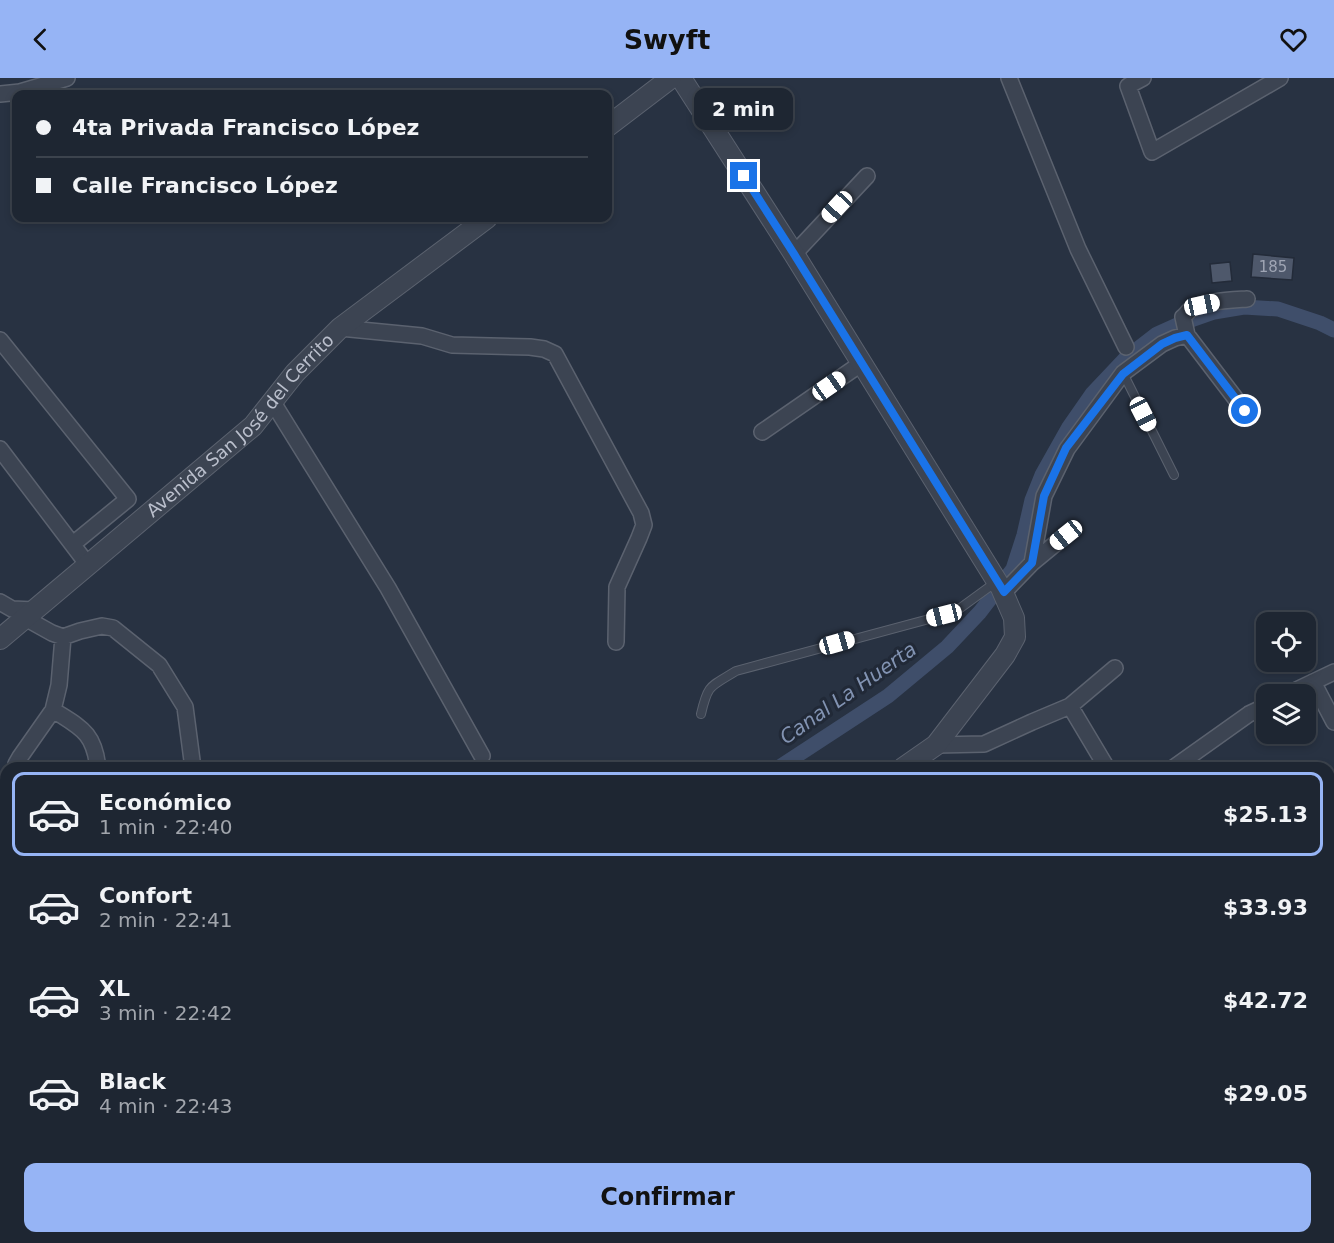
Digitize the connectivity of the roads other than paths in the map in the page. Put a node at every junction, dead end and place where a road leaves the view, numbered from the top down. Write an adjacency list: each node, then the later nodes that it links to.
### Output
1 (67, 78): 7 (street)
2 (671, 78): 8 (street)
3 (681, 78): 11 (street)
4 (1009, 78): 16 (street)
5 (1143, 78): 6 (street)
6 (1280, 78)
7 (27, 90)
8 (612, 123)
9 (867, 176): 11 (street)
10 (482, 222): 14 (street, Avenida San José del Cerrito)
11 (794, 254): 17 (street)
12 (1247, 299): 13 (street)
13 (1185, 327): 18 (street); 20 (street)
14 (340, 328): 19 (street, Avenida San José del Cerrito); 33 (street)
15 (0, 340): 25 (street)
16 (1126, 347)
17 (862, 363): 21 (street); 28 (street)
18 (1123, 374): 23 (lane); 26 (street)
19 (272, 401): 27 (street, Avenida San José del Cerrito); 44 (street)
20 (1245, 411)
21 (762, 432)
22 (0, 449): 25 (street)
23 (1174, 475)
24 (1066, 535): 26 (street)
25 (73, 544): 27 (street)
26 (1032, 563): 28 (street)
27 (88, 565): 30 (street, Avenida San José del Cerrito)
28 (1000, 586): 41 (lane); 43 (street)
29 (0, 602): 30 (street)
30 (30, 614): 31 (street); 32 (street, Avenida San José del Cerrito)
31 (63, 637): 39 (street); 47 (street)
32 (0, 639)
33 (616, 642)
34 (1115, 668): 38 (street)
35 (1334, 672): 36 (street)
36 (1313, 682): 37 (street); 42 (street)
37 (1309, 684)
38 (1070, 706): 43 (street); 49 (street)
39 (53, 710): 45 (street); 46 (street)
40 (1256, 711): 50 (street)
41 (701, 714)
42 (1334, 722)
43 (936, 745): 48 (street)
44 (482, 756)
45 (17, 762)
46 (97, 762)
47 (192, 762)
48 (912, 762)
49 (1103, 762)
50 (1181, 762)

